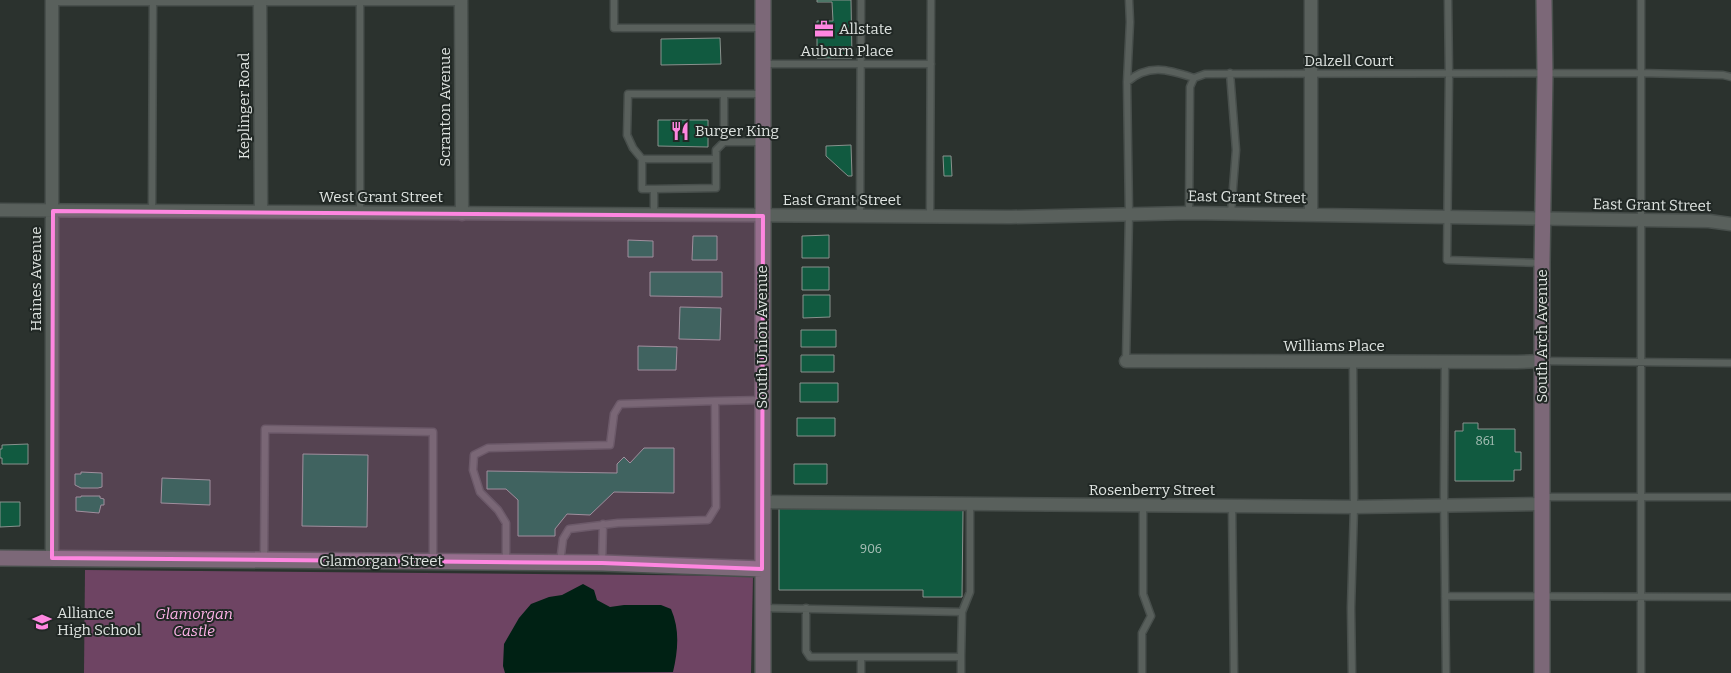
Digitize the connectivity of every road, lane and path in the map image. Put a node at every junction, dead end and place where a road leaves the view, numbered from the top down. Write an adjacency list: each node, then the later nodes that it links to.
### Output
1 (614, 0): 15 (lane)
2 (763, 0): 15 (street, South Union Avenue)
3 (861, 0): 17 (lane)
4 (931, 0): 18 (lane)
5 (1129, 0): 26 (lane)
6 (1311, 0): 20 (street)
7 (1448, 0): 22 (lane)
8 (1544, 0): 23 (street, South Arch Avenue)
9 (1641, 0): 21 (lane)
10 (52, 1): 11 (lane); 35 (street, Haines Avenue)
11 (153, 1): 12 (lane); 36 (lane)
12 (260, 1): 13 (lane); 37 (street, Keplinger Road)
13 (360, 1): 14 (lane); 38 (lane)
14 (461, 1): 40 (street, Scranton Avenue)
15 (763, 28): 16 (street, South Union Avenue)
16 (763, 64): 17 (lane, Auburn Place); 28 (street, South Union Avenue)
17 (860, 64): 18 (lane, Auburn Place); 46 (lane)
18 (931, 64): 47 (lane)
19 (1230, 73): 20 (lane, Dalzell Court); 25 (lane, Dalzell Court); 42 (lane)
20 (1312, 73): 22 (lane, Dalzell Court); 43 (street)
21 (1640, 73): 23 (lane, Dalzell Court); 24 (lane, Dalzell Court); 50 (lane)
22 (1449, 74): 23 (lane, Dalzell Court); 48 (lane)
23 (1545, 74): 49 (street, South Arch Avenue)
24 (1731, 77)
25 (1194, 78): 26 (lane); 39 (lane)
26 (1127, 82): 41 (lane)
27 (724, 94): 28 (lane); 29 (lane); 31 (lane)
28 (763, 94): 30 (street, South Union Avenue)
29 (724, 142): 30 (lane); 32 (lane)
30 (763, 142): 45 (street, South Union Avenue)
31 (642, 159): 32 (lane); 33 (lane)
32 (716, 159): 33 (lane)
33 (654, 189): 44 (lane)
34 (0, 210): 35 (street, West Grant Street)
35 (52, 211): 36 (street, West Grant Street); 72 (street, Haines Avenue)
36 (152, 211): 37 (street, West Grant Street)
37 (261, 212): 38 (street, West Grant Street)
38 (360, 213): 40 (street, West Grant Street)
39 (1189, 213): 41 (street, East Grant Street); 42 (street, East Grant Street)
40 (462, 214): 44 (street, West Grant Street)
41 (1129, 214): 47 (street, East Grant Street); 53 (lane)
42 (1231, 214): 43 (street, East Grant Street)
43 (1311, 214): 48 (street, East Grant Street)
44 (654, 215): 45 (street, West Grant Street)
45 (763, 216): 46 (street, East Grant Street); 59 (street, South Union Avenue)
46 (860, 217): 47 (street, East Grant Street)
47 (930, 217)
48 (1446, 217): 49 (street, East Grant Street); 52 (lane)
49 (1543, 219): 50 (street, East Grant Street); 52 (street, South Arch Avenue)
50 (1640, 221): 51 (street, East Grant Street); 57 (lane)
51 (1731, 224)
52 (1542, 263): 54 (street, South Arch Avenue)
53 (1126, 361): 55 (street, Williams Place)
54 (1542, 361): 56 (street, Williams Place); 57 (lane); 63 (street, South Arch Avenue)
55 (1353, 362): 56 (street, Williams Place); 69 (lane)
56 (1445, 362): 66 (lane)
57 (1642, 363): 58 (lane); 62 (lane)
58 (1731, 363)
59 (762, 400): 60 (lane); 64 (street, South Union Avenue)
60 (715, 401): 70 (lane); 75 (lane)
61 (1731, 497): 62 (lane)
62 (1640, 498): 63 (lane); 82 (lane)
63 (1542, 500): 66 (street, Rosenberry Street); 80 (street, South Arch Avenue)
64 (762, 502): 65 (street, Rosenberry Street); 78 (street, South Union Avenue)
65 (970, 505): 67 (street, Rosenberry Street); 85 (lane)
66 (1445, 505): 69 (street, Rosenberry Street); 79 (lane)
67 (1143, 506): 68 (street, Rosenberry Street); 91 (lane)
68 (1232, 506): 69 (street, Rosenberry Street); 92 (lane)
69 (1354, 507): 93 (lane)
70 (603, 524): 76 (lane); 77 (lane)
71 (0, 558): 72 (street, Glamorgan Street)
72 (52, 558): 73 (street, Glamorgan Street)
73 (264, 560): 74 (street, Glamorgan Street); 74 (lane)
74 (433, 561): 75 (street, Glamorgan Street)
75 (506, 562): 76 (street, Glamorgan Street)
76 (560, 562): 77 (street, Glamorgan Street)
77 (602, 563): 78 (street, Glamorgan Street)
78 (762, 568): 83 (street, South Union Avenue)
79 (1446, 596): 80 (lane); 94 (lane)
80 (1542, 596): 82 (lane); 95 (street, South Arch Avenue)
81 (1731, 597): 82 (lane)
82 (1640, 598): 96 (lane)
83 (763, 608): 84 (lane); 88 (street, South Union Avenue)
84 (806, 608): 85 (lane); 86 (lane)
85 (962, 612): 87 (lane)
86 (861, 657): 87 (lane); 89 (lane)
87 (961, 657): 90 (lane)
88 (763, 673)
89 (861, 673)
90 (961, 673)
91 (1142, 673)
92 (1234, 673)
93 (1352, 673)
94 (1446, 673)
95 (1542, 673)
96 (1641, 673)

